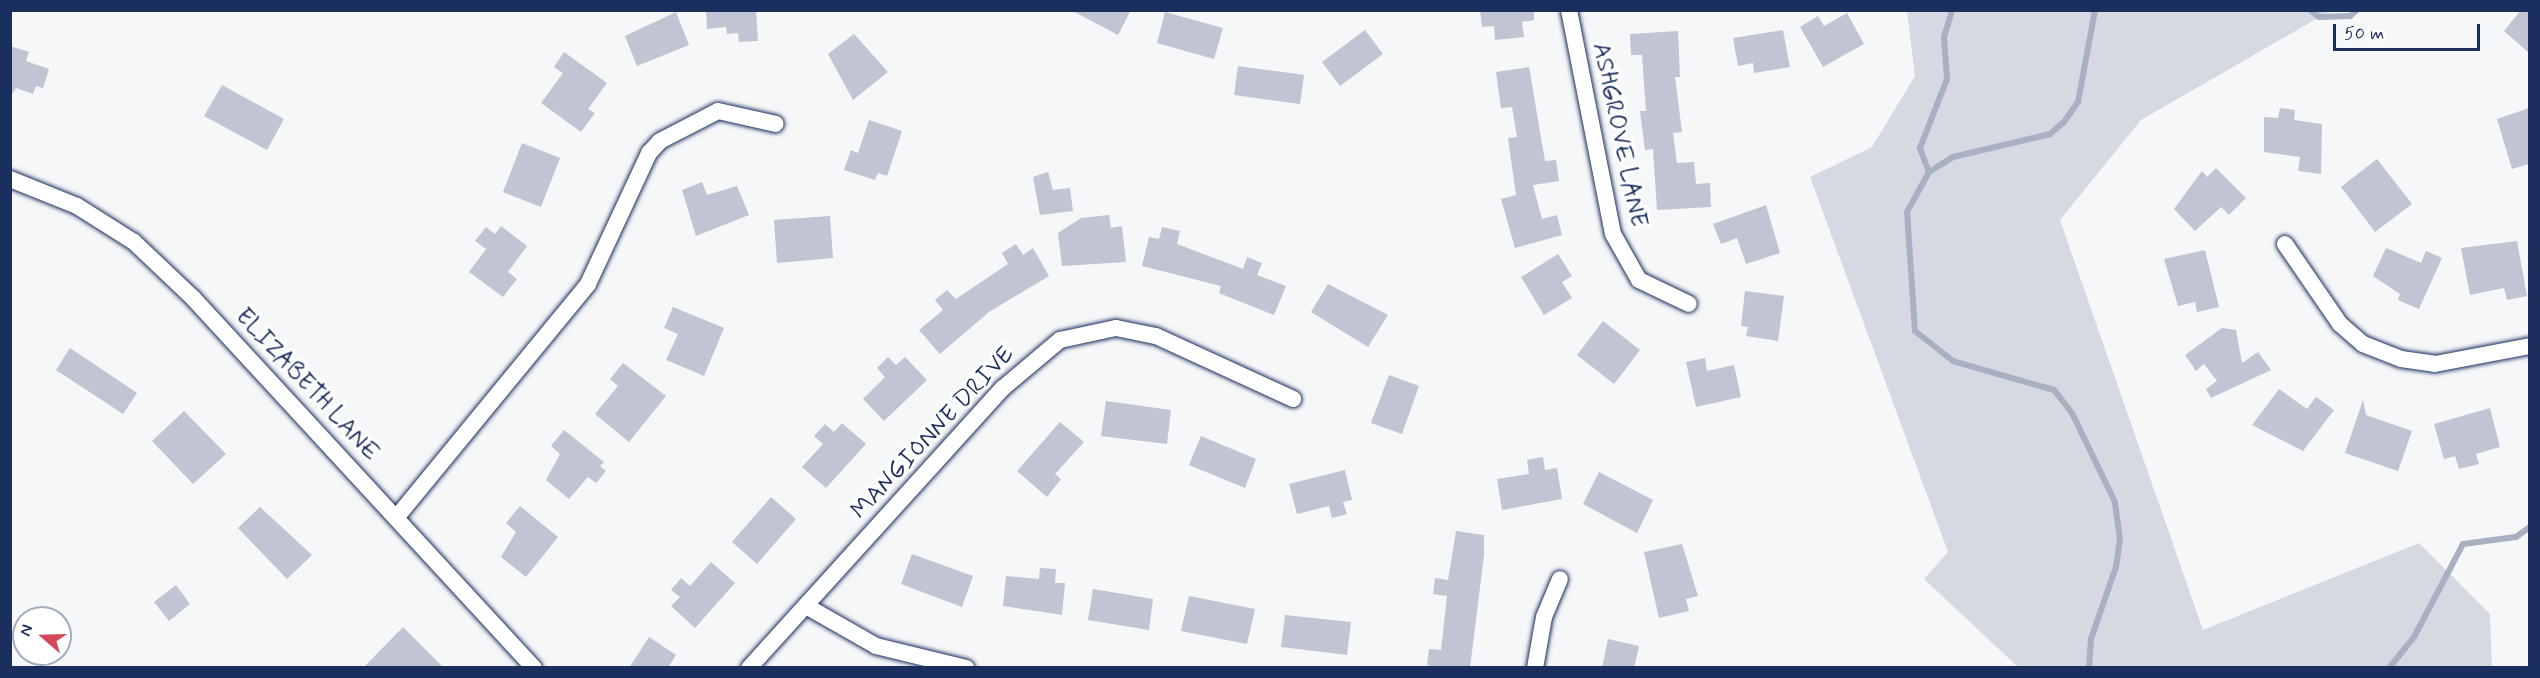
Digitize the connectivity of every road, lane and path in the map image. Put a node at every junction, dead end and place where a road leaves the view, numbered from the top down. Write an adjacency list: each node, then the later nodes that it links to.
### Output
1 (1569, 10): 5 (street, ASHGROVE LANE)
2 (776, 124): 8 (street)
3 (10, 179): 8 (street, ELIZABETH LANE)
4 (2285, 244): 6 (street)
5 (1689, 304)
6 (2529, 346)
7 (1293, 399): 10 (street, MANGIONNE DRIVE)
8 (396, 518): 11 (street, ELIZABETH LANE)
9 (1560, 579): 14 (street)
10 (806, 606): 12 (street, MANGIONNE DRIVE); 13 (street)
11 (534, 668)
12 (750, 668)
13 (966, 668)
14 (1535, 668)

